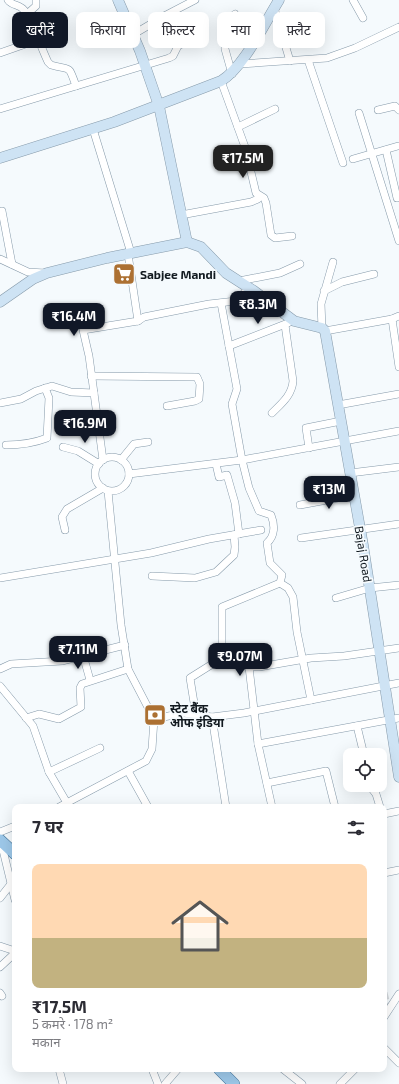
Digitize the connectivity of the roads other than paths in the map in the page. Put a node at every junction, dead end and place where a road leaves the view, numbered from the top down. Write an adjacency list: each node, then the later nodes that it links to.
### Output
1 (8, 0): 7 (street)
2 (36, 0): 8 (street)
3 (118, 0): 9 (street)
4 (195, 0): 13 (street)
5 (353, 0): 10 (street)
6 (276, 4): 11 (street); 22 (street)
7 (25, 12)
8 (29, 12)
9 (124, 12)
10 (363, 18)
11 (265, 22)
12 (399, 27): 21 (street)
13 (140, 30)
14 (14, 48): 20 (street)
15 (41, 48): 27 (street)
16 (139, 48): 24 (street)
17 (177, 48): 24 (street)
18 (250, 48): 23 (street)
19 (226, 49): 25 (street)
20 (0, 53)
21 (308, 60): 22 (street); 41 (street)
22 (290, 61): 23 (street)
23 (240, 64): 25 (street)
24 (145, 66): 27 (street); 28 (street)
25 (232, 74): 26 (street)
26 (221, 81): 28 (street); 34 (street)
27 (76, 86): 29 (street)
28 (159, 106): 35 (street); 46 (street)
29 (0, 109)
30 (275, 110): 34 (street)
31 (378, 110): 32 (street)
32 (399, 110)
33 (359, 113): 38 (street)
34 (238, 127): 42 (street)
35 (93, 129): 39 (street); 50 (street)
36 (398, 146): 37 (street)
37 (386, 150): 38 (street); 43 (street)
38 (373, 154): 40 (street); 44 (street)
39 (0, 158)
40 (353, 159)
41 (343, 163)
42 (258, 195): 46 (street); 47 (street)
43 (398, 198): 44 (street)
44 (387, 199): 48 (street)
45 (2, 211): 53 (street)
46 (181, 215): 49 (street)
47 (292, 236)
48 (399, 241)
49 (187, 242): 50 (street); 57 (street)
50 (129, 253): 55 (street); 64 (street)
51 (0, 259): 53 (street)
52 (333, 262): 59 (street)
53 (12, 264): 55 (street)
54 (300, 264): 57 (street)
55 (47, 273): 60 (street)
56 (374, 274): 59 (street)
57 (239, 281): 58 (street)
58 (249, 288): 61 (street); 65 (street)
59 (324, 291): 66 (street)
60 (0, 302)
61 (221, 302): 64 (street); 68 (street)
62 (399, 316): 63 (street)
63 (392, 319): 66 (street); 67 (street)
64 (138, 321): 70 (street)
65 (290, 323): 66 (street); 68 (street); 77 (street)
66 (324, 330): 75 (street, Bajaj Road)
67 (397, 337): 69 (street)
68 (229, 346): 86 (street)
69 (399, 367)
70 (92, 376): 72 (street); 76 (street)
71 (45, 388): 72 (street); 74 (street); 82 (street)
72 (94, 393): 87 (street)
73 (399, 394): 75 (street)
74 (0, 403)
75 (338, 405): 78 (street, Bajaj Road)
76 (167, 406)
77 (272, 413)
78 (341, 422): 81 (street, Bajaj Road); 84 (street)
79 (399, 431): 81 (street)
80 (148, 442): 85 (street)
81 (345, 442): 84 (street); 90 (street, Bajaj Road)
82 (6, 445)
83 (63, 447): 87 (street)
84 (309, 448): 86 (street)
85 (122, 460): 87 (street); 91 (street)
86 (242, 460): 88 (street); 104 (street)
87 (101, 462): 92 (street)
88 (216, 464): 91 (street); 99 (street)
89 (399, 467): 90 (street)
90 (350, 473): 93 (street, Bajaj Road)
91 (129, 474): 92 (street)
92 (105, 489): 96 (street); 101 (street)
93 (354, 495): 94 (street); 98 (street, Bajaj Road)
94 (300, 505)
95 (399, 524): 98 (street)
96 (65, 530)
97 (261, 530): 99 (street)
98 (361, 530): 100 (street); 106 (street, Bajaj Road)
99 (236, 534): 101 (street); 102 (street)
100 (301, 538)
101 (115, 558): 103 (street); 108 (street)
102 (152, 576)
103 (0, 578)
104 (280, 583): 112 (street); 113 (street)
105 (399, 585): 106 (street)
106 (370, 588): 107 (street); 110 (street, Bajaj Road)
107 (336, 598)
108 (125, 645): 111 (street); 116 (street)
109 (399, 648): 110 (street)
110 (380, 651): 113 (street); 119 (street, Bajaj Road)
111 (83, 655): 115 (street); 117 (street)
112 (222, 658): 114 (street); 123 (street)
113 (303, 659): 114 (street); 121 (street)
114 (249, 667): 122 (street)
115 (0, 669)
116 (128, 669): 117 (street); 126 (street)
117 (90, 680): 125 (street)
118 (399, 683): 119 (street)
119 (385, 685): 121 (street); 127 (street, Bajaj Road)
120 (0, 686): 125 (street)
121 (311, 700): 122 (street)
122 (253, 711): 124 (street); 129 (street)
123 (196, 715): 124 (street); 126 (street)
124 (212, 717): 139 (street)
125 (26, 718): 133 (street)
126 (154, 719): 132 (street)
127 (395, 719): 128 (street); 134 (street, Bajaj Road)
128 (358, 726): 129 (street); 131 (street)
129 (258, 744): 135 (street)
130 (100, 748): 133 (street)
131 (363, 748)
132 (128, 771): 137 (street); 138 (street)
133 (49, 772): 137 (street)
134 (399, 777)
135 (267, 783): 140 (street); 141 (street)
136 (374, 792): 142 (street)
137 (67, 803)
138 (146, 804)
139 (226, 804)
140 (271, 804)
141 (334, 804)
142 (379, 804)
143 (399, 811): 144 (street)
144 (387, 813)
145 (12, 829): 146 (street)
146 (1, 840): 147 (main road); 150 (street)
147 (12, 851)
148 (399, 870): 149 (street)
149 (387, 872)
150 (11, 884): 151 (street)
151 (0, 898)
152 (0, 946): 153 (street)
153 (12, 951)
154 (12, 955): 155 (street)
155 (0, 967)
156 (399, 994): 157 (street)
157 (387, 1012)
158 (387, 1051): 159 (street)
159 (399, 1062)
160 (60, 1072): 167 (street)
161 (153, 1072): 168 (street)
162 (175, 1072): 169 (street)
163 (222, 1072): 170 (main road)
164 (231, 1072): 171 (main road)
165 (289, 1072): 172 (street)
166 (352, 1072): 173 (street)
167 (63, 1084)
168 (158, 1084)
169 (164, 1084)
170 (234, 1084)
171 (244, 1084)
172 (302, 1084)
173 (340, 1084)

